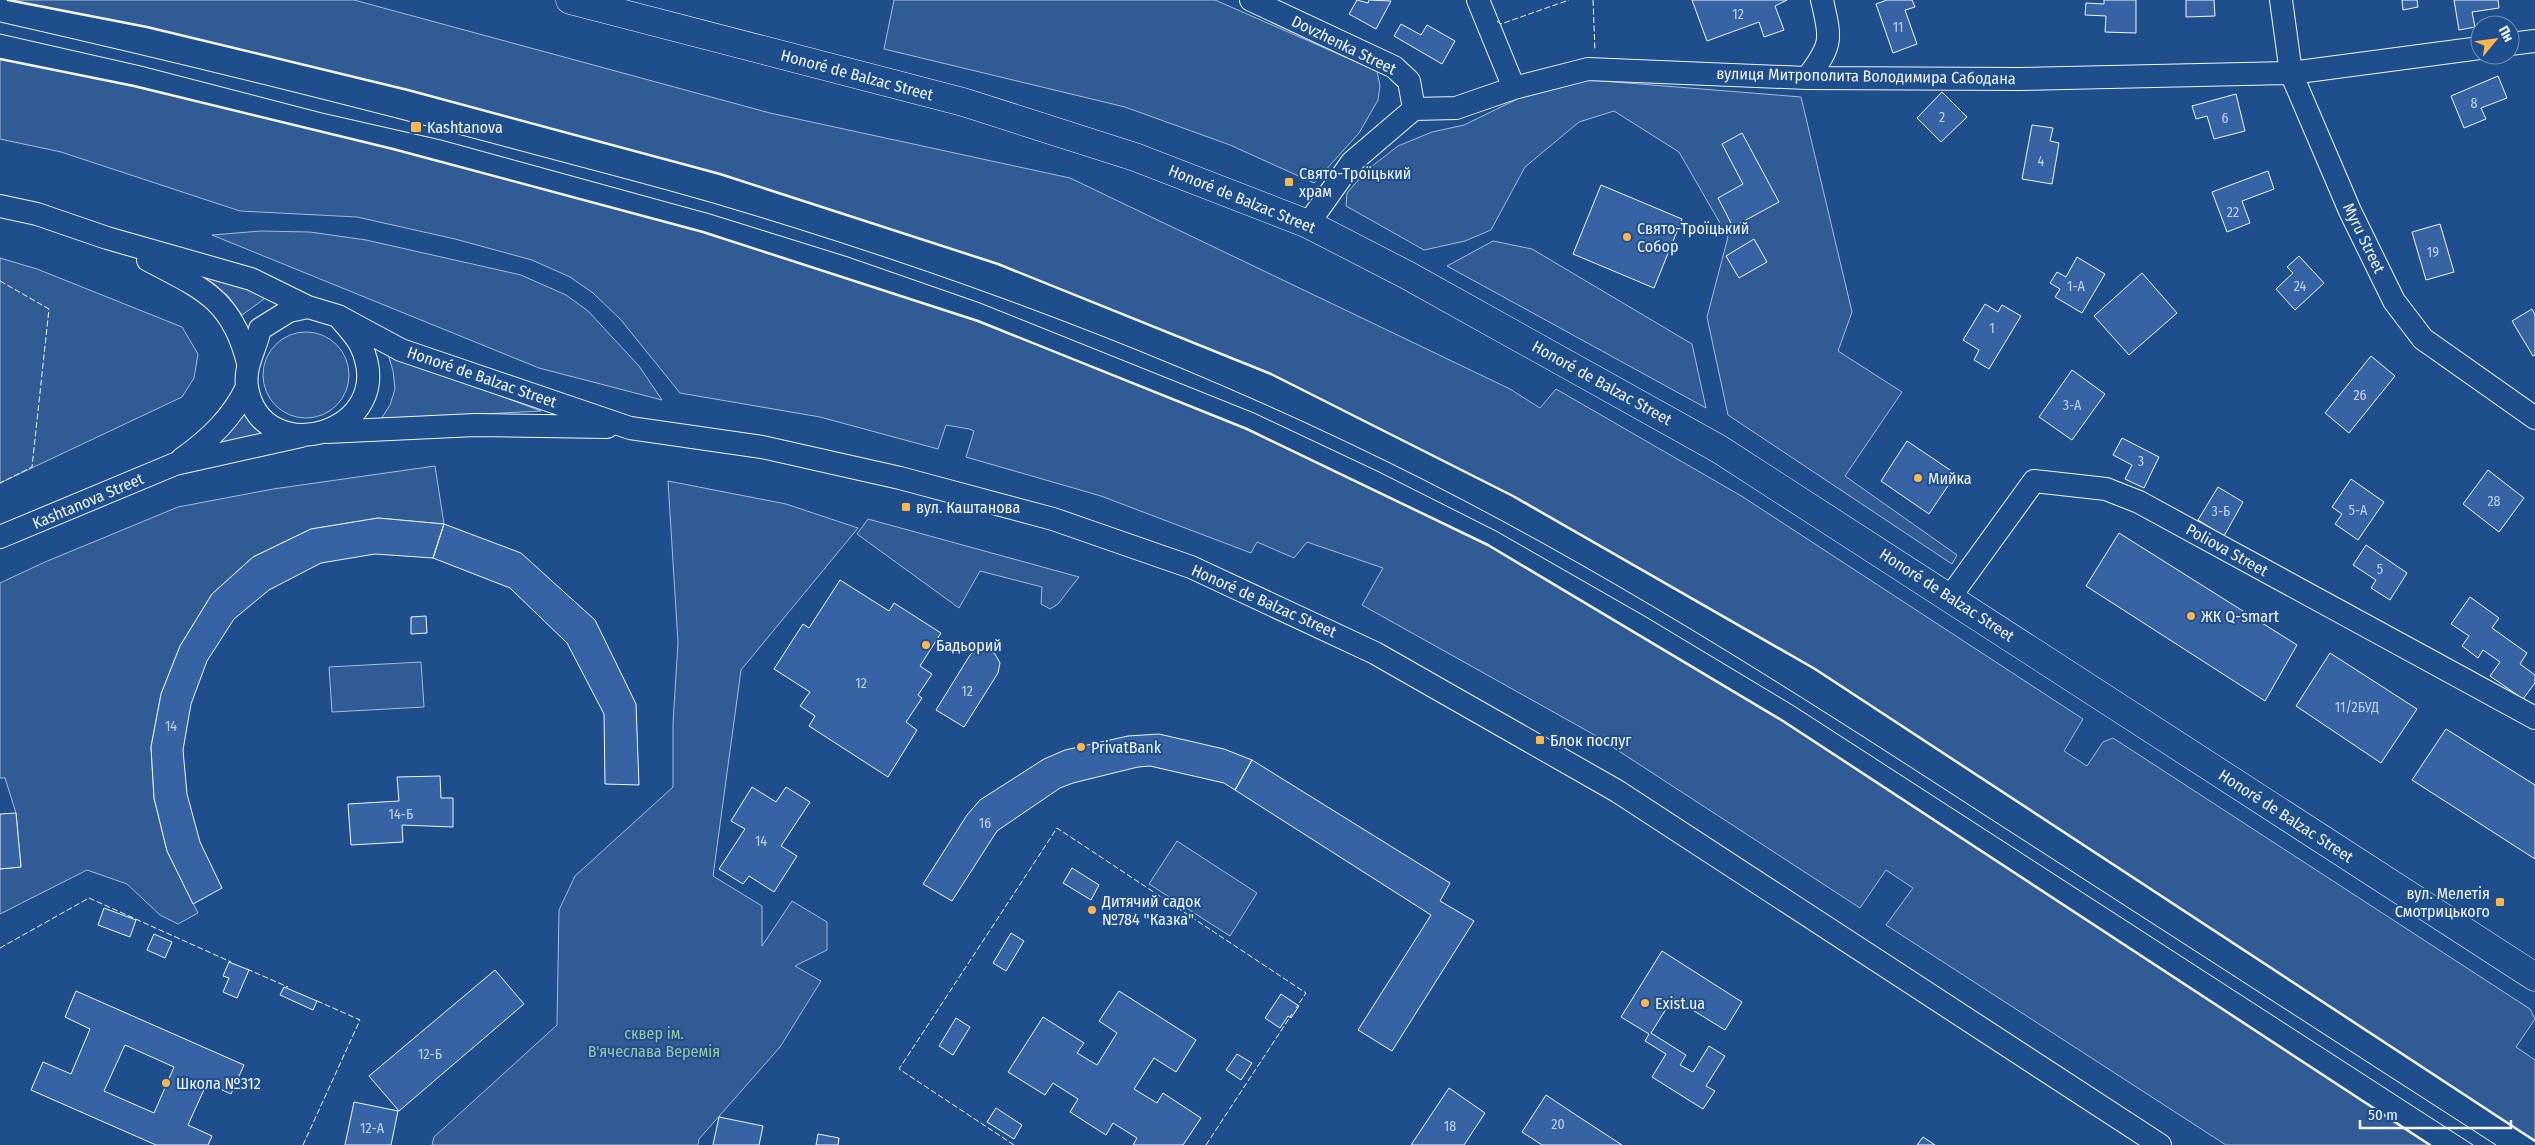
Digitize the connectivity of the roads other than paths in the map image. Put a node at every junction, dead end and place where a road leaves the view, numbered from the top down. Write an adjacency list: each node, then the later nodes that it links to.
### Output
1 (570, 0): 14 (main road, Honoré de Balzac Street)
2 (1251, 0): 12 (street, Dovzhenka Street)
3 (1478, 0): 11 (street)
4 (1822, 0): 10 (street)
5 (2281, 0): 9 (street, Myru Street)
6 (2535, 41): 7 (street)
7 (2520, 43)
8 (2470, 49): 9 (street, вулиця Митрополита Володимира Сабодана)
9 (2291, 73): 10 (street, вулиця Митрополита Володимира Сабодана); 20 (street, Myru Street)
10 (1807, 78): 11 (street, вулиця Митрополита Володимира Сабодана)
11 (1514, 88): 12 (street, вулиця Митрополита Володимира Сабодана)
12 (1414, 109): 14 (street)
13 (0, 206): 15 (street)
14 (1308, 224): 26 (main road, Honoré de Balzac Street)
15 (107, 238): 16 (street); 18 (street)
16 (308, 307): 17 (street); 18 (street)
17 (338, 316): 21 (street, Honoré de Balzac Street); 22 (street)
18 (248, 362): 19 (street)
19 (247, 387): 23 (street); 24 (street, Kashtanova Street)
20 (2535, 418)
21 (630, 428): 22 (street, Honoré de Balzac Street); 29 (street, Honoré de Balzac Street)
22 (326, 432): 23 (street)
23 (302, 436): 24 (street, Kashtanova Street)
24 (175, 464): 25 (street, Kashtanova Street)
25 (0, 537)
26 (1950, 597): 27 (street, Poliova Street); 28 (main road, Honoré de Balzac Street)
27 (2535, 718)
28 (2535, 977)
29 (2160, 1145)

